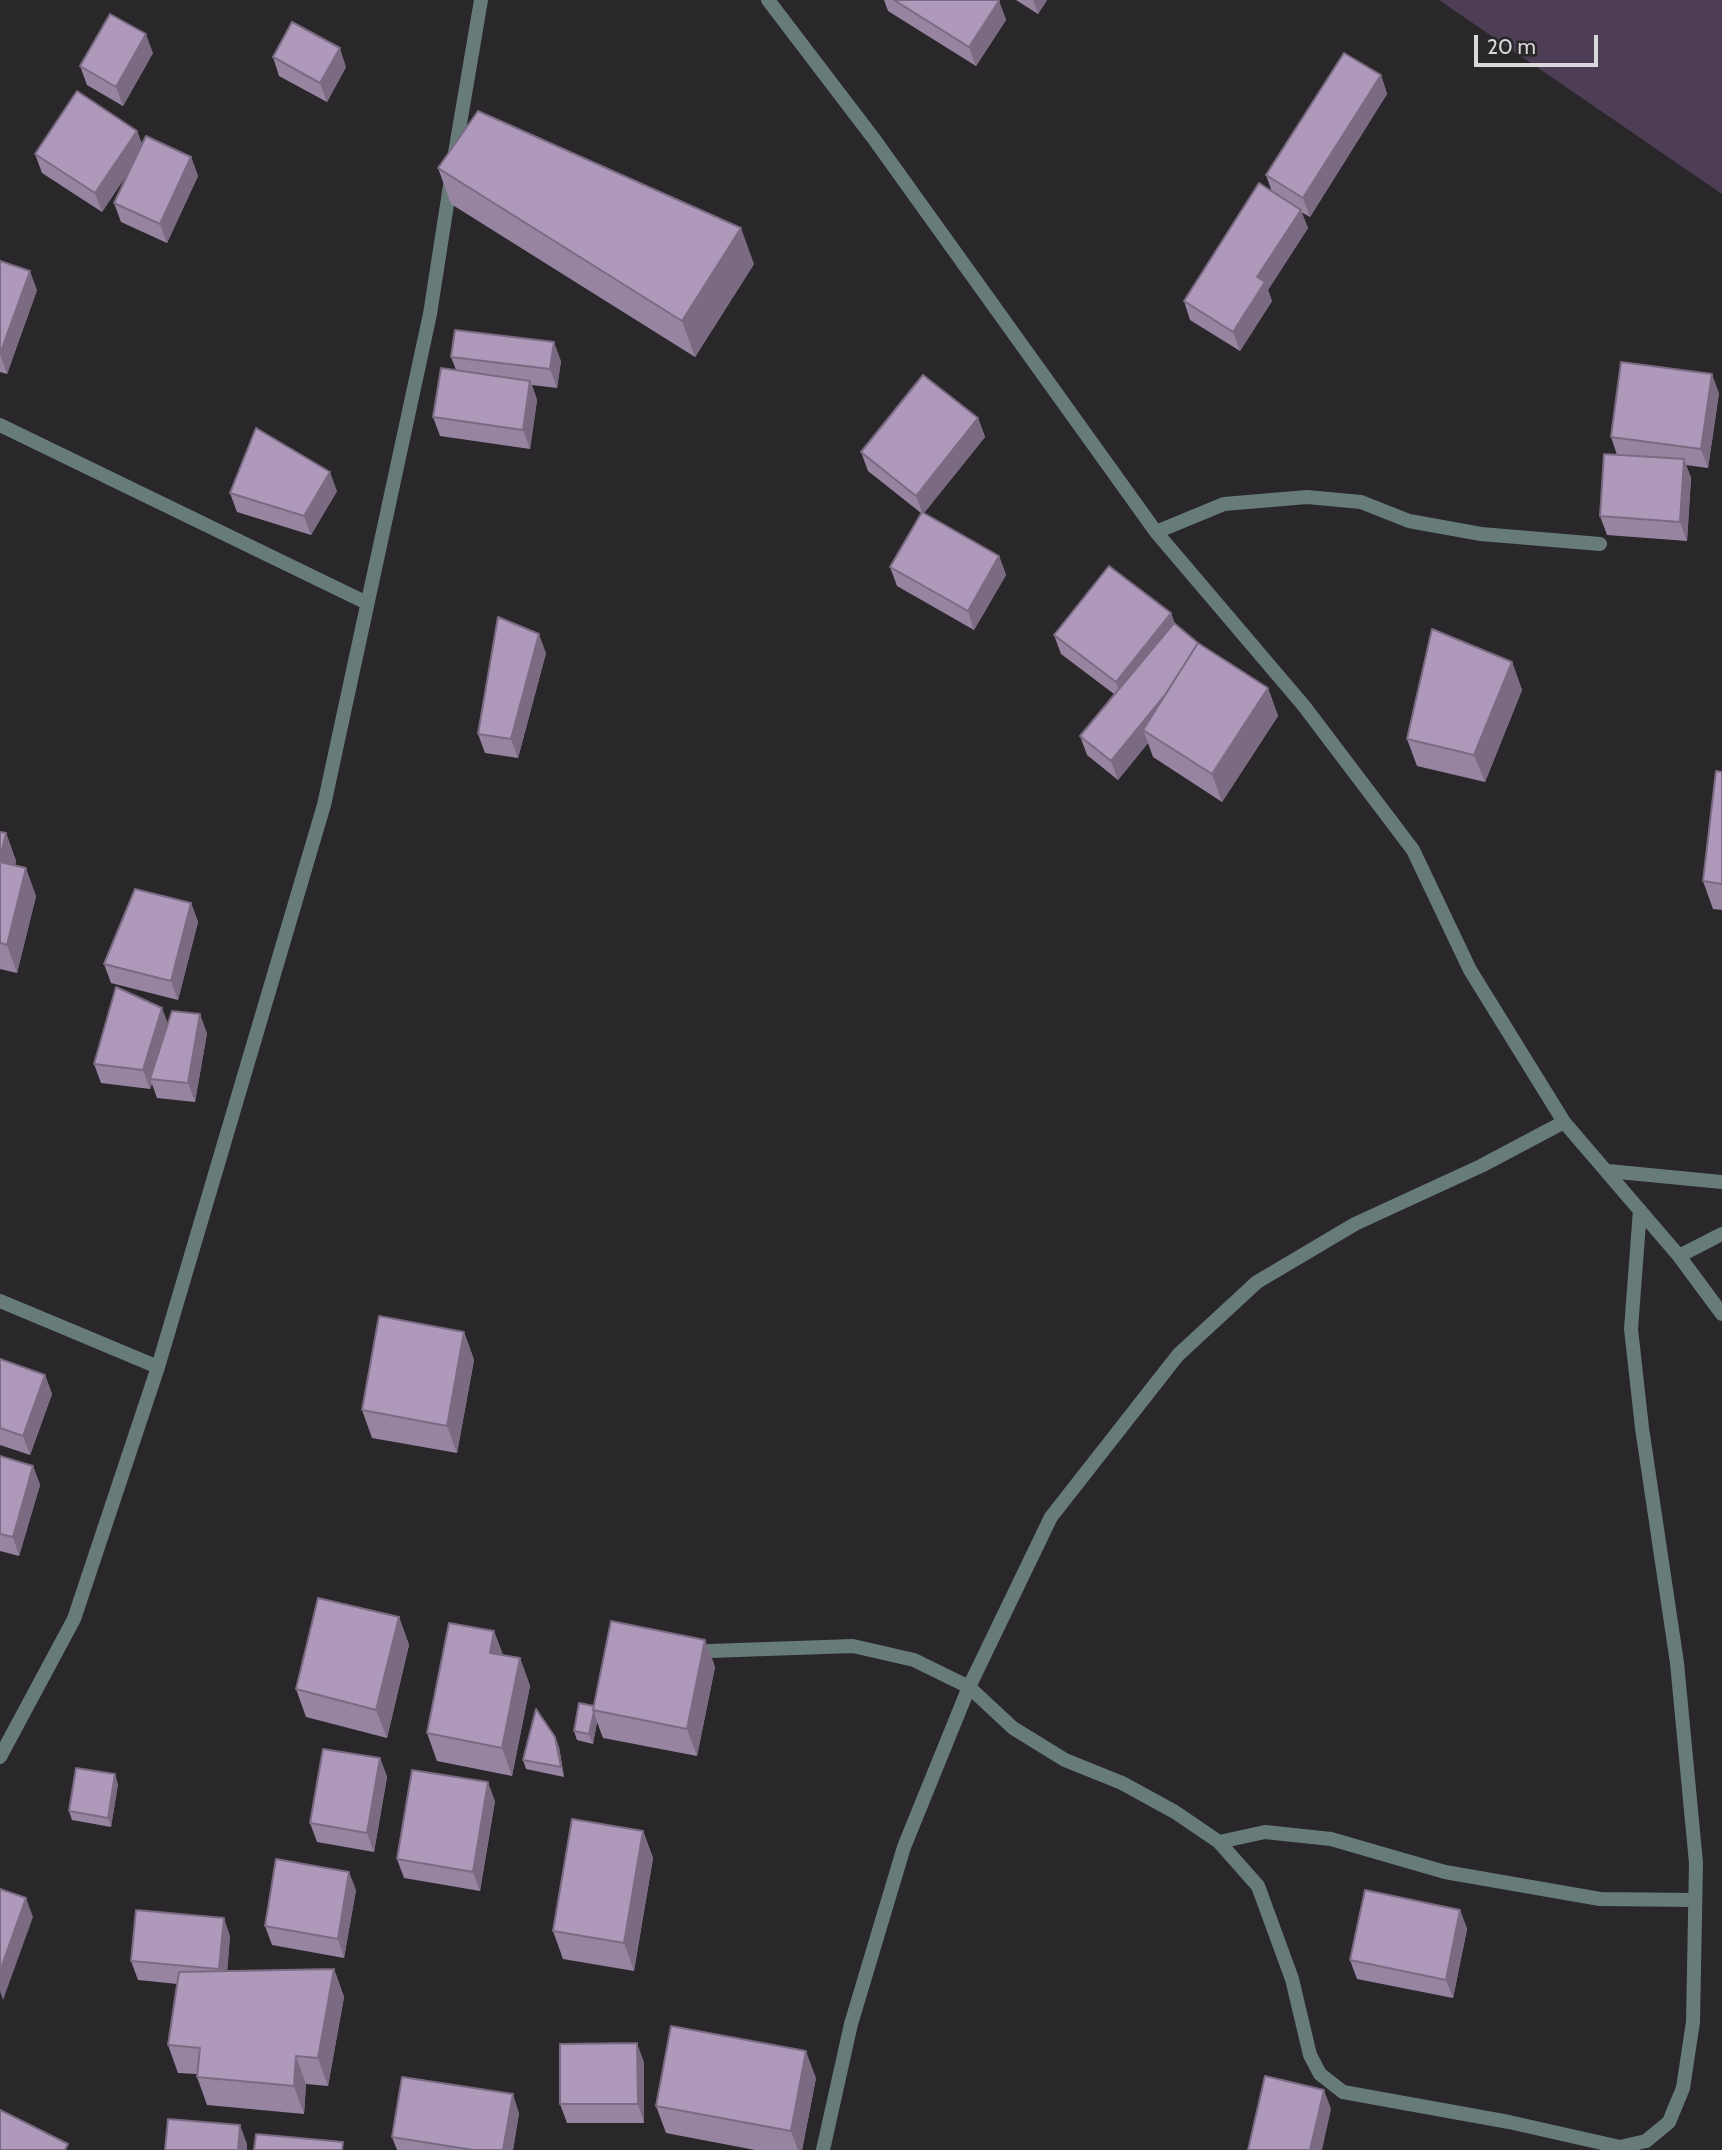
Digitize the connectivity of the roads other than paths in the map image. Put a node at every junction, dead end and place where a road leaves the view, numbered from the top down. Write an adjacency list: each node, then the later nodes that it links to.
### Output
1 (481, 0): 6 (street)
2 (768, 0): 4 (street)
3 (0, 425): 6 (street)
4 (1156, 532): 5 (street); 7 (street)
5 (1600, 544)
6 (367, 603): 15 (street)
7 (1564, 1122): 8 (street); 17 (street)
8 (1608, 1171): 9 (street); 10 (street)
9 (1722, 1182)
10 (1640, 1210): 12 (street); 20 (street)
11 (1722, 1234): 12 (street)
12 (1679, 1256): 14 (street)
13 (0, 1301): 15 (street)
14 (1722, 1314)
15 (158, 1367): 18 (street)
16 (709, 1651): 17 (street)
17 (969, 1687): 19 (street); 21 (street)
18 (0, 1757)
19 (1219, 1842): 20 (street); 20 (street)
20 (1695, 1900)
21 (823, 2150)

